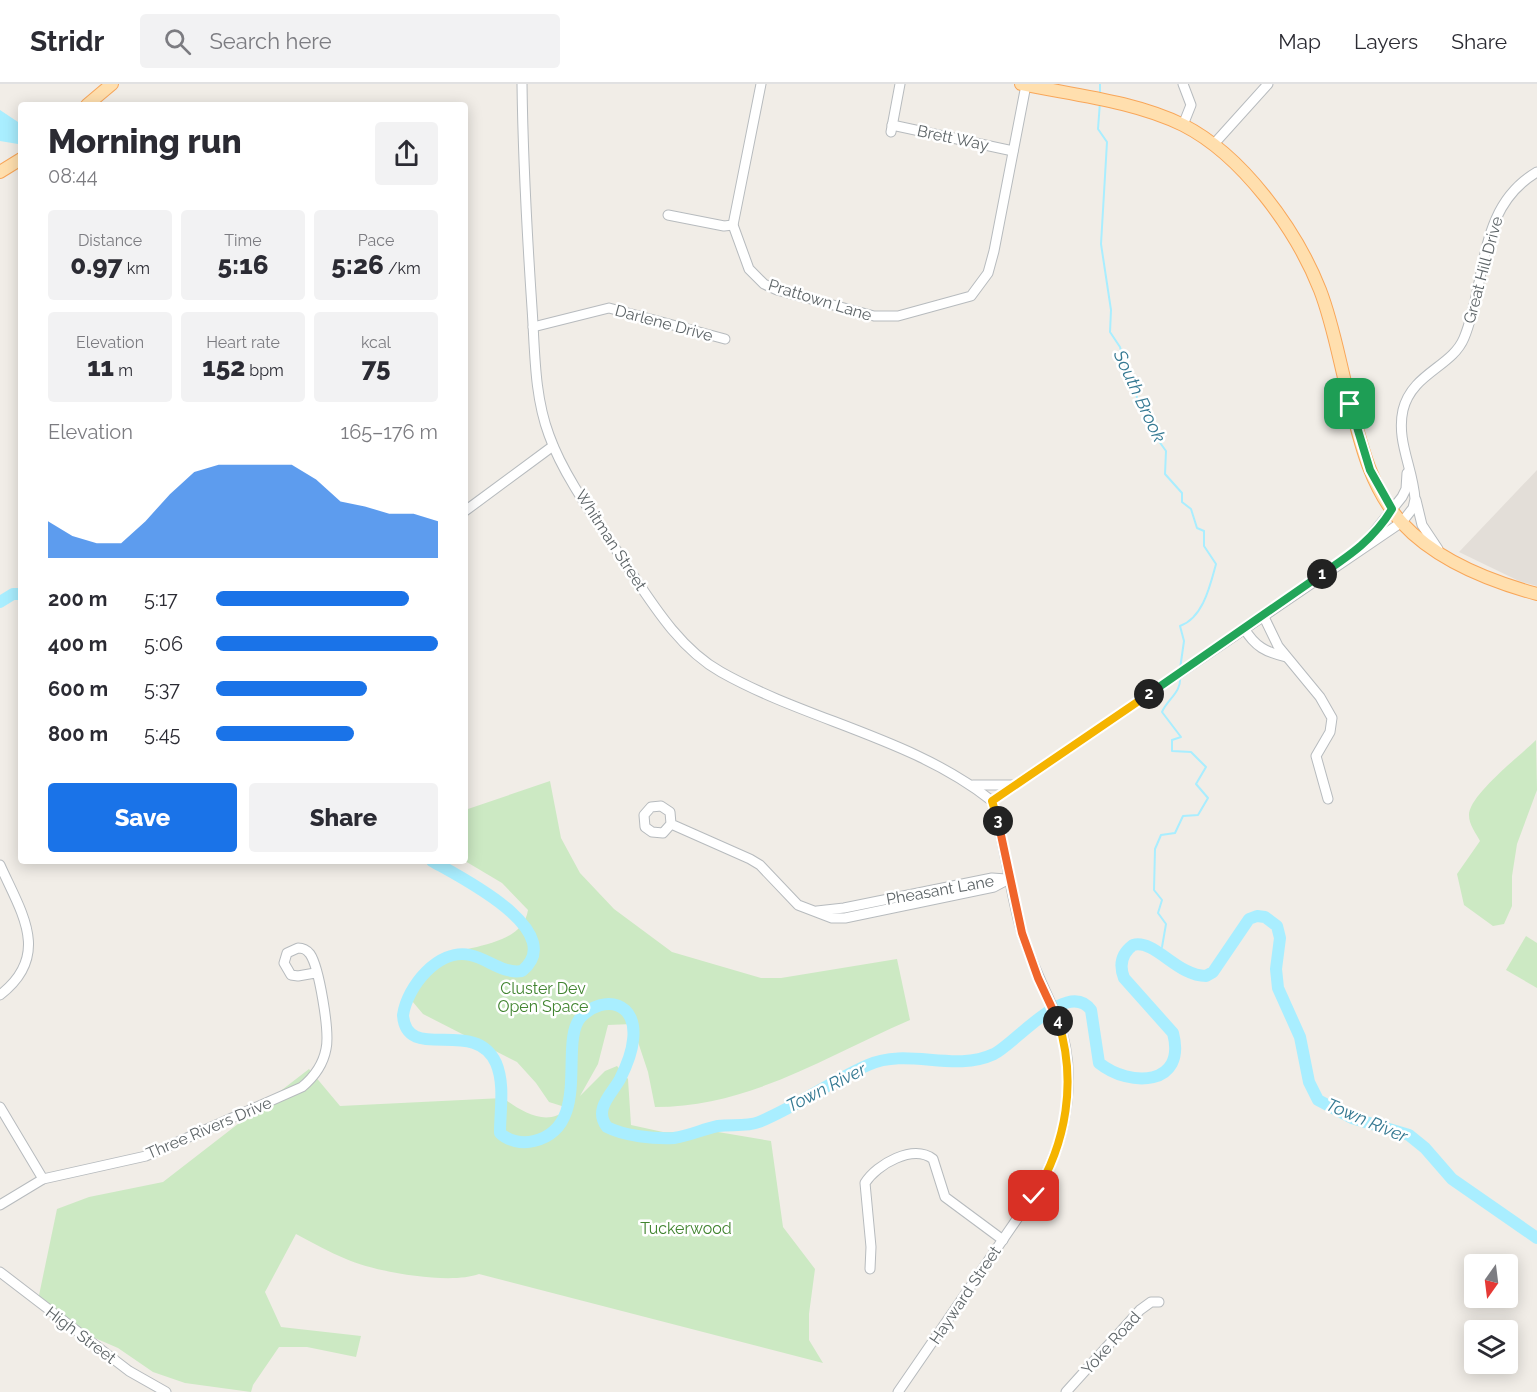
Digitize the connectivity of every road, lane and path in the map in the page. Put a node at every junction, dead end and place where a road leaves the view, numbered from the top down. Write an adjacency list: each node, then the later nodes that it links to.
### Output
1 (522, 84): 17 (street, Whitman Street)
2 (761, 84): 16 (street)
3 (900, 84): 11 (street, Brett Way)
4 (1183, 84): 9 (street)
5 (1268, 84): 10 (street)
6 (1023, 85): 9 (main road); 11 (street, Prattown Lane)
7 (106, 86): 8 (main road)
8 (90, 102)
9 (1182, 125): 10 (main road)
10 (1213, 144): 23 (main road)
11 (1013, 151): 16 (street, Prattown Lane)
12 (18, 161): 13 (main road)
13 (0, 172)
14 (1537, 172): 20 (street, Great Hill Drive)
15 (668, 215): 16 (street)
16 (733, 225)
17 (533, 327): 18 (street, Darlene Drive); 19 (street, Whitman Street)
18 (725, 339)
19 (553, 446): 22 (street); 31 (street, Whitman Street)
20 (1407, 467): 21 (street, Great Hill Drive); 23 (street, Great Hill Drive)
21 (1414, 487): 24 (street); 26 (street, Great Hill Drive)
22 (468, 509)
23 (1392, 509): 24 (main road); 25 (street)
24 (1402, 522): 25 (street); 26 (main road)
25 (1361, 548): 28 (street)
26 (1443, 556): 27 (main road)
27 (1537, 594)
28 (1263, 615): 29 (street); 30 (street)
29 (1244, 628): 30 (street); 32 (street)
30 (1286, 657): 33 (street)
31 (972, 785): 32 (street); 34 (street, Whitman Street)
32 (1013, 785): 34 (street)
33 (1328, 799)
34 (992, 801): 37 (street, Hayward Street)
35 (671, 824): 37 (street, Pheasant Lane)
36 (0, 865): 39 (street)
37 (1009, 879): 43 (street, Hayward Street)
38 (315, 973): 41 (street, Three Rivers Drive)
39 (0, 995)
40 (0, 1107): 41 (street)
41 (43, 1179): 42 (street, Three Rivers Drive)
42 (0, 1205)
43 (1003, 1240): 44 (street); 48 (street, Hayward Street)
44 (870, 1269)
45 (0, 1272): 47 (street, High Street)
46 (1159, 1302): 49 (street, Yoke Road)
47 (166, 1392)
48 (898, 1392)
49 (1066, 1392)

